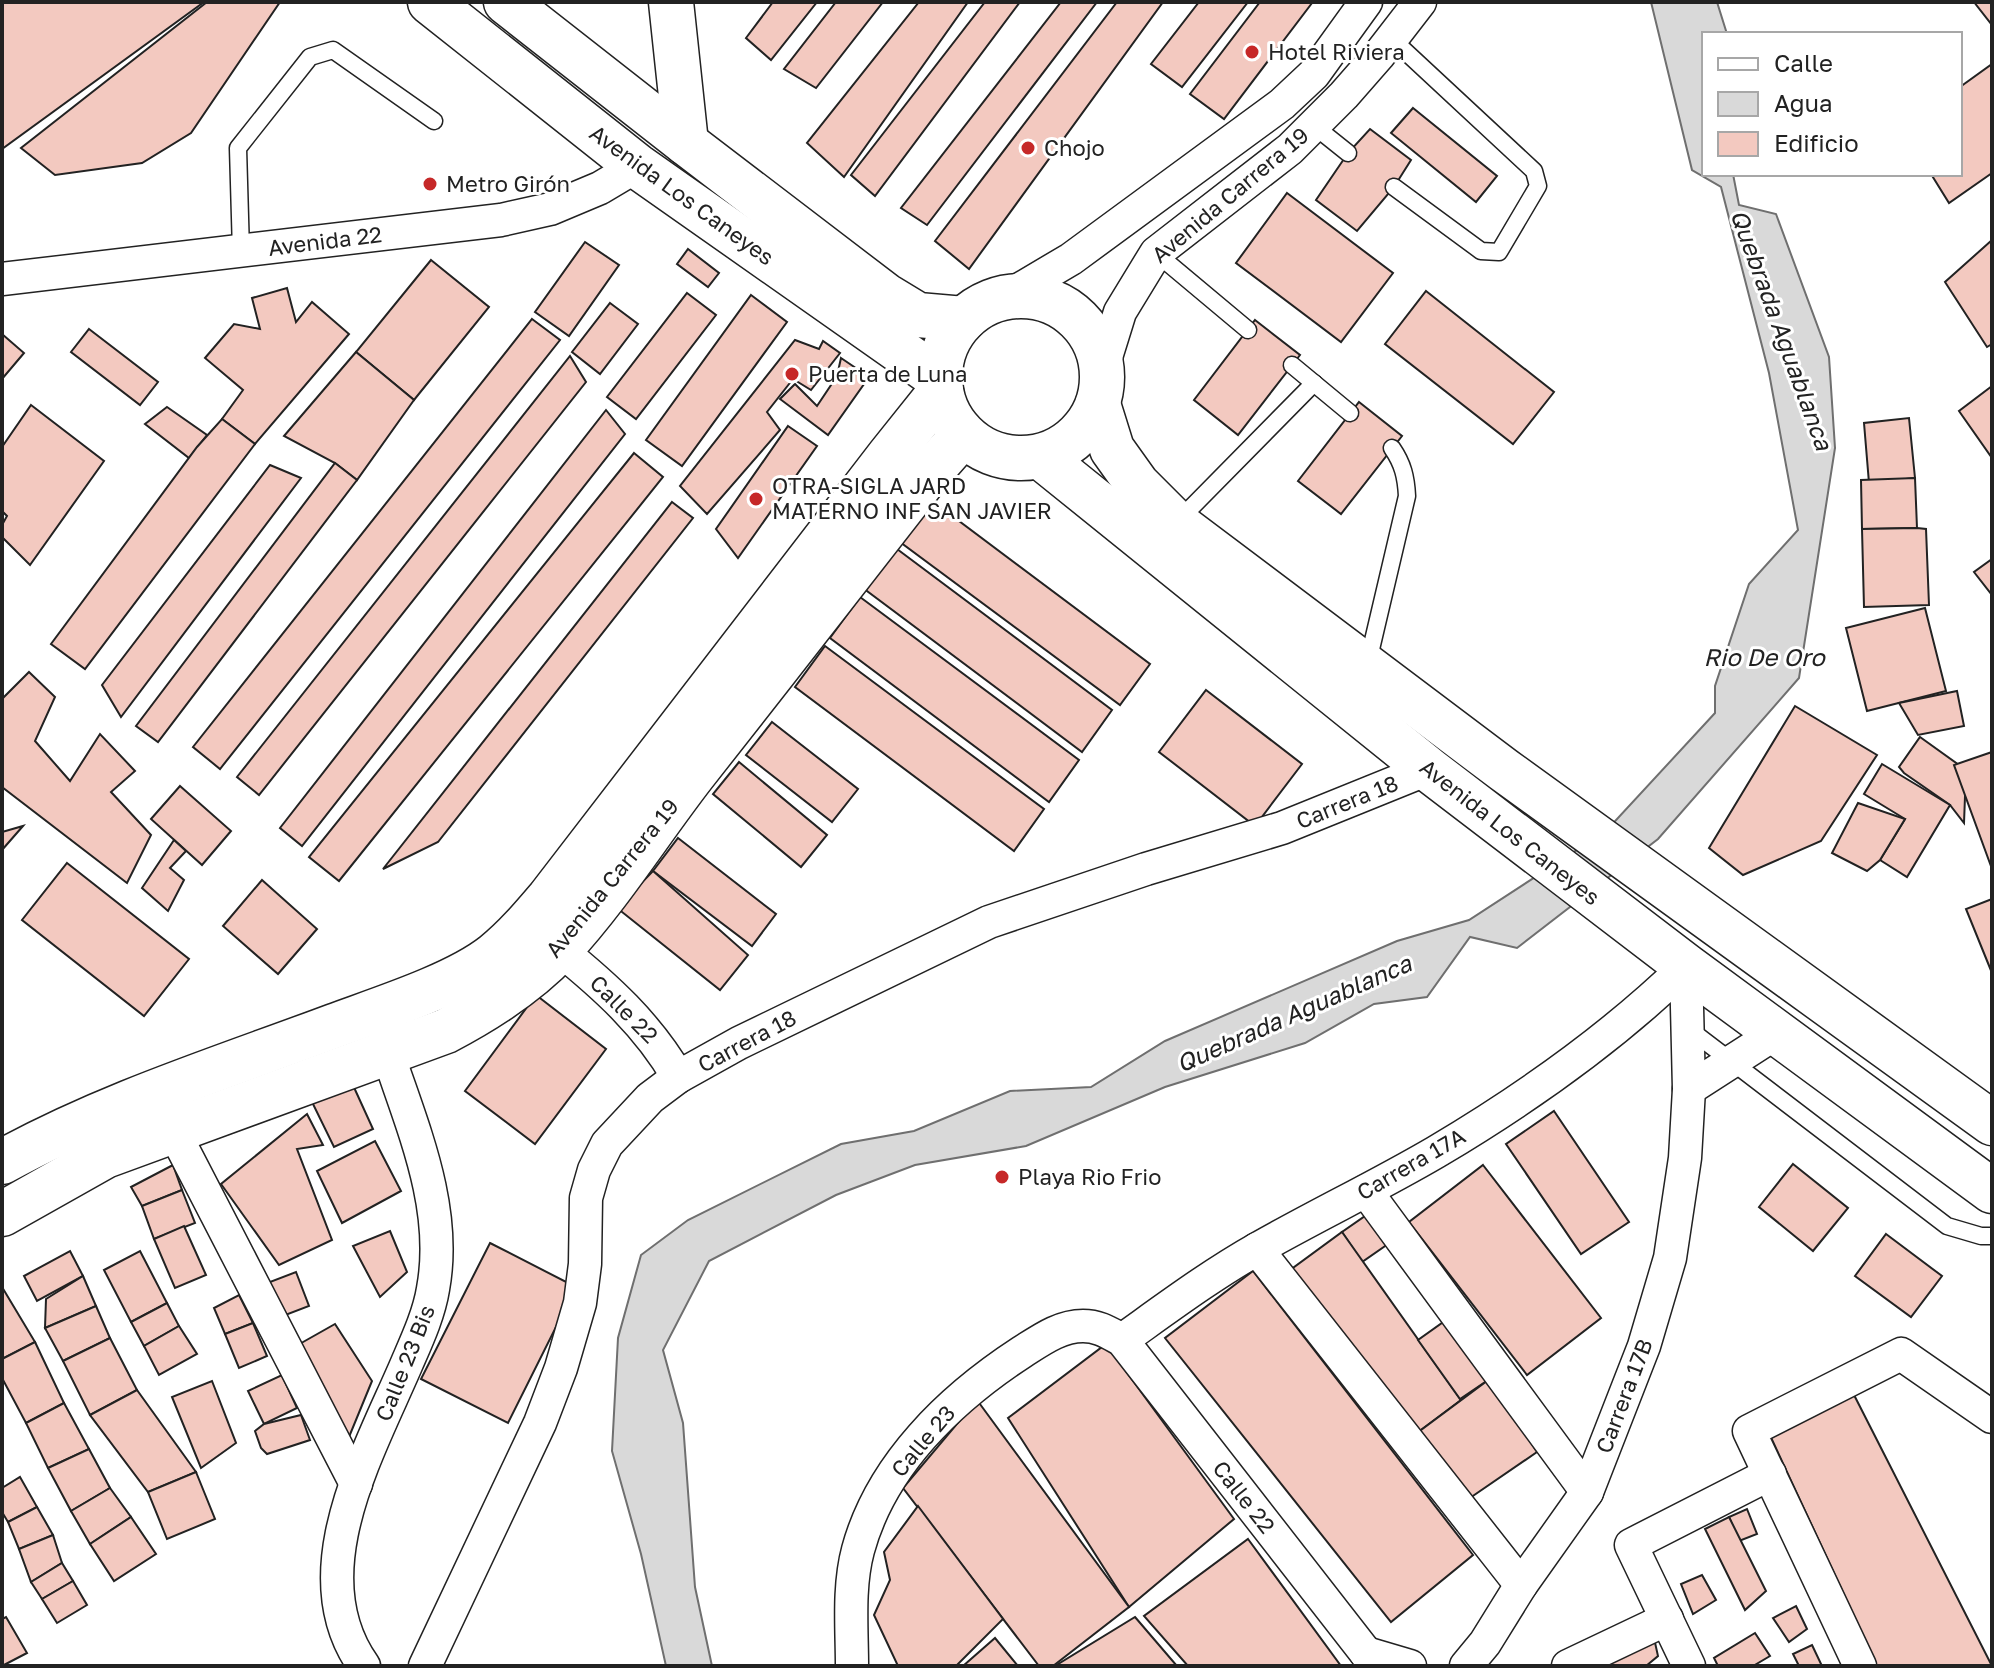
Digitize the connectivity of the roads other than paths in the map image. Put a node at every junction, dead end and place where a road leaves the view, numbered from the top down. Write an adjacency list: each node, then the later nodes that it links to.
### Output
1 (430, 2): 11 (main road, Avenida Los Caneyes)
2 (506, 2): 9 (main road, Avenida Los Caneyes)
3 (671, 2): 9 (main road)
4 (1366, 2): 16 (street, Avenida Carrera 19)
5 (1420, 2): 6 (street, Avenida Carrera 19)
6 (1392, 39): 8 (street, Avenida Carrera 19); 12 (lane)
7 (434, 121): 13 (lane)
8 (1313, 125): 10 (lane); 14 (street, Avenida Carrera 19)
9 (686, 143): 17 (main road, Avenida Los Caneyes)
10 (1348, 153)
11 (637, 166): 13 (street, Avenida 22); 21 (main road, Avenida Los Caneyes)
12 (1394, 187)
13 (241, 252): 15 (street, Avenida 22)
14 (1156, 253): 18 (lane); 22 (street, Avenida Carrera 19)
15 (2, 279)
16 (1005, 298): 17 (main road); 22 (main road)
17 (964, 319): 21 (main road)
18 (1248, 330)
19 (1292, 365): 20 (lane)
20 (1314, 383): 23 (lane); 27 (lane)
21 (941, 385): 24 (main road); 40 (main road, Avenida Carrera 19)
22 (1100, 387): 26 (main road); 27 (main road, Avenida Los Caneyes)
23 (1350, 413)
24 (963, 435): 26 (main road); 30 (main road, Avenida Carrera 19)
25 (1392, 448): 28 (lane)
26 (1041, 457): 29 (main road, Avenida Los Caneyes)
27 (1176, 523): 28 (main road, Avenida Los Caneyes)
28 (1367, 667): 38 (main road, Avenida Los Caneyes)
29 (1428, 769): 31 (main road, Avenida Los Caneyes); 36 (street, Carrera 18)
30 (559, 949): 34 (main road, Avenida Carrera 19); 36 (street, Calle 22)
31 (1686, 966): 32 (street, Carrera 17B); 33 (main road, Avenida Los Caneyes); 41 (street, Carrera 17A)
32 (1688, 1028): 35 (lane); 37 (street, Carrera 17B)
33 (1776, 1033): 35 (street); 42 (main road, Avenida Los Caneyes)
34 (388, 1054): 39 (main road, Avenida Carrera 19); 49 (street, Calle 23 Bis)
35 (1731, 1061): 37 (street); 44 (lane)
36 (678, 1077): 55 (street, Carrera 18)
37 (1689, 1089): 50 (street, Carrera 17B)
38 (1992, 1123)
39 (174, 1132): 43 (main road, Avenida Carrera 19); 49 (street)
40 (2, 1162)
41 (1366, 1191): 45 (street, Carrera 17A); 50 (street)
42 (1992, 1191)
43 (2, 1214)
44 (1992, 1236)
45 (1257, 1249): 46 (street, Carrera 17A); 51 (street)
46 (1122, 1340): 53 (street, Calle 22); 56 (street, Calle 23)
47 (1992, 1417): 48 (street)
48 (1770, 1474): 52 (street); 61 (street)
49 (356, 1484): 54 (street, Calle 23 Bis)
50 (1587, 1492): 51 (street, Carrera 17B)
51 (1521, 1585): 58 (street, Carrera 17B)
52 (1667, 1619): 59 (street); 60 (street)
53 (1371, 1659): 57 (street, Calle 22)
54 (364, 1666)
55 (425, 1666)
56 (852, 1666)
57 (1410, 1666)
58 (1466, 1666)
59 (1568, 1666)
60 (1689, 1666)
61 (1860, 1666)

